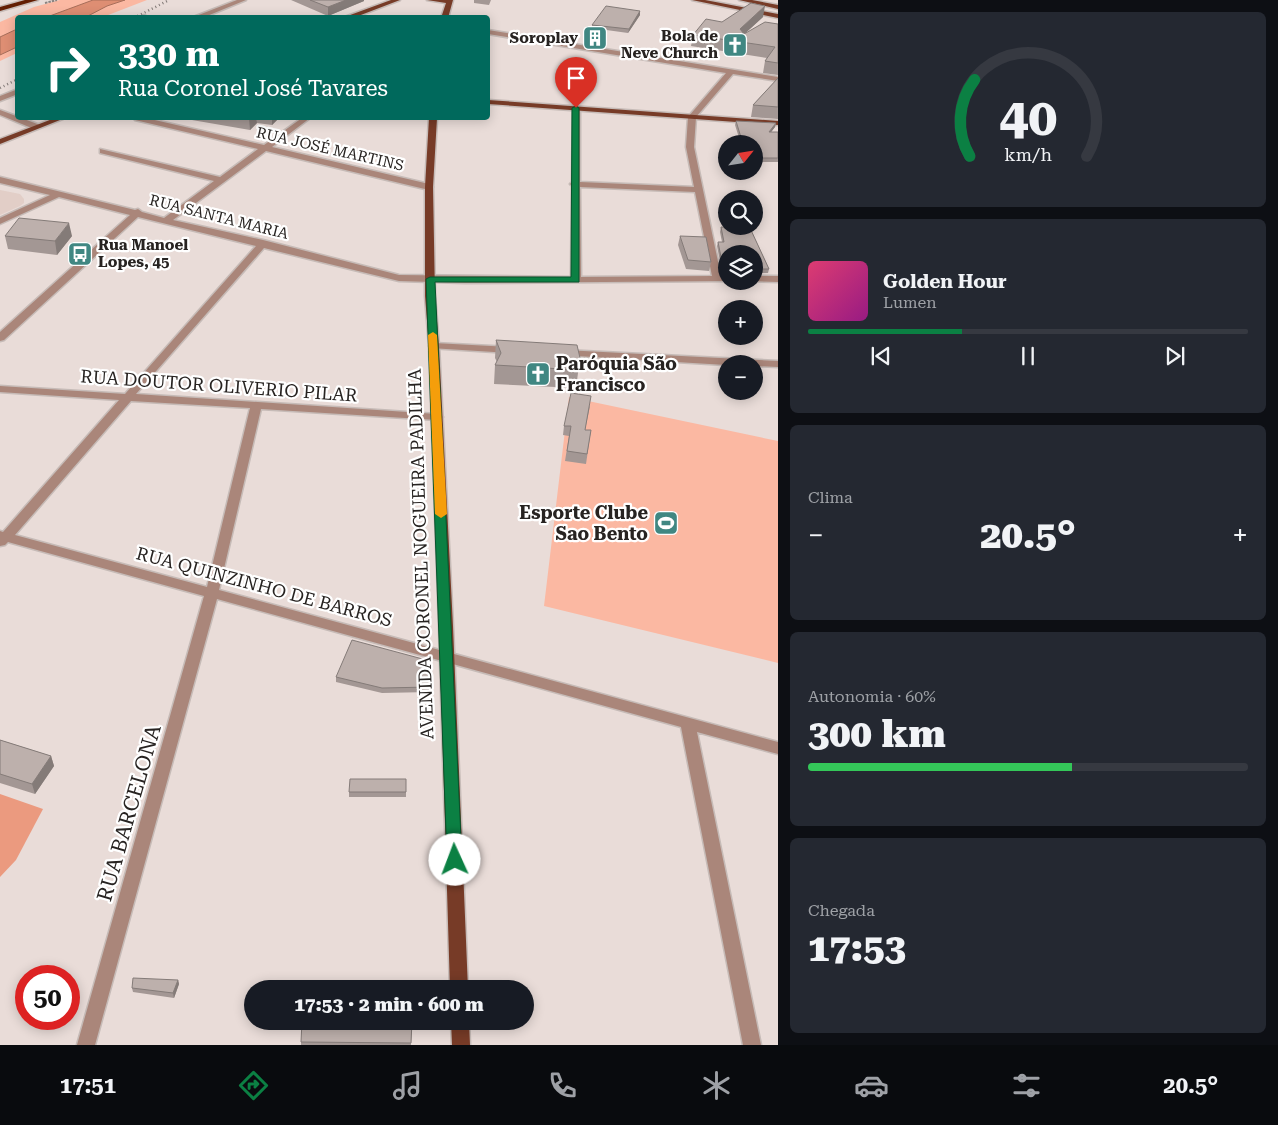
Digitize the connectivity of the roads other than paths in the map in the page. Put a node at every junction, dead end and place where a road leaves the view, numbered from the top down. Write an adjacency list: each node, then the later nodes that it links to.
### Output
1 (34, 0): 10 (highway)
2 (243, 0): 11 (street)
3 (397, 0): 12 (main road)
4 (430, 0): 7 (main road)
5 (695, 0): 8 (main road)
6 (741, 0): 8 (main road); 9 (main road)
7 (450, 1): 13 (main road)
8 (729, 7): 14 (main road)
9 (778, 7)
10 (0, 9)
11 (202, 15)
12 (354, 15)
13 (445, 15)
14 (778, 16)
15 (490, 32): 16 (street)
16 (732, 72): 17 (street); 23 (street)
17 (778, 79)
18 (15, 92): 19 (street)
19 (0, 99)
20 (490, 102): 21 (main road)
21 (576, 108): 23 (main road); 37 (street)
22 (0, 112): 24 (street)
23 (692, 117): 30 (main road); 39 (street)
24 (15, 118)
25 (21, 120): 31 (street)
26 (55, 120): 31 (main road)
27 (146, 120): 33 (street, RUA JOSÉ MARTINS)
28 (303, 120): 33 (street)
29 (433, 120): 38 (main road, AVENIDA CORONEL NOGUEIRA PADILHA)
30 (778, 123)
31 (37, 126): 32 (main road)
32 (0, 142)
33 (264, 148): 36 (street); 38 (street, RUA JOSÉ MARTINS)
34 (104, 151): 36 (street)
35 (0, 180): 40 (street, RUA SANTA MARIA)
36 (220, 180): 43 (street)
37 (574, 184): 39 (street); 50 (street)
38 (429, 186): 46 (main road, AVENIDA CORONEL NOGUEIRA PADILHA)
39 (699, 190): 45 (street)
40 (59, 194): 41 (street, RUA SANTA MARIA); 42 (street)
41 (138, 212): 43 (street, RUA SANTA MARIA); 51 (street)
42 (0, 220)
43 (167, 220): 44 (street, RUA SANTA MARIA)
44 (263, 244): 46 (street, RUA SANTA MARIA); 57 (street)
45 (718, 264)
46 (430, 279): 50 (street, RUA SANTA MARIA); 52 (main road, AVENIDA CORONEL NOGUEIRA PADILHA)
47 (718, 279): 50 (street, RUA SANTA MARIA)
48 (763, 279): 49 (street)
49 (778, 279)
50 (576, 280)
51 (0, 338)
52 (434, 346): 53 (street); 59 (main road, AVENIDA CORONEL NOGUEIRA PADILHA)
53 (522, 351)
54 (551, 352): 55 (street)
55 (778, 364)
56 (0, 389): 57 (street, RUA DOUTOR OLIVERIO PILAR)
57 (129, 398): 58 (street, RUA DOUTOR OLIVERIO PILAR); 60 (street)
58 (256, 406): 59 (street, RUA DOUTOR OLIVERIO PILAR); 61 (street, RUA BARCELONA)
59 (437, 418): 62 (main road, AVENIDA CORONEL NOGUEIRA PADILHA)
60 (2, 538): 61 (street, RUA QUINZINHO DE BARROS)
61 (212, 592): 62 (street, RUA QUINZINHO DE BARROS); 67 (street, RUA BARCELONA)
62 (446, 656): 63 (street, RUA QUINZINHO DE BARROS); 65 (main road, AVENIDA CORONEL NOGUEIRA PADILHA)
63 (688, 724): 64 (street, RUA QUINZINHO DE BARROS); 69 (street)
64 (778, 748)
65 (459, 980)
66 (460, 1030): 68 (main road)
67 (86, 1045)
68 (461, 1045)
69 (752, 1045)

